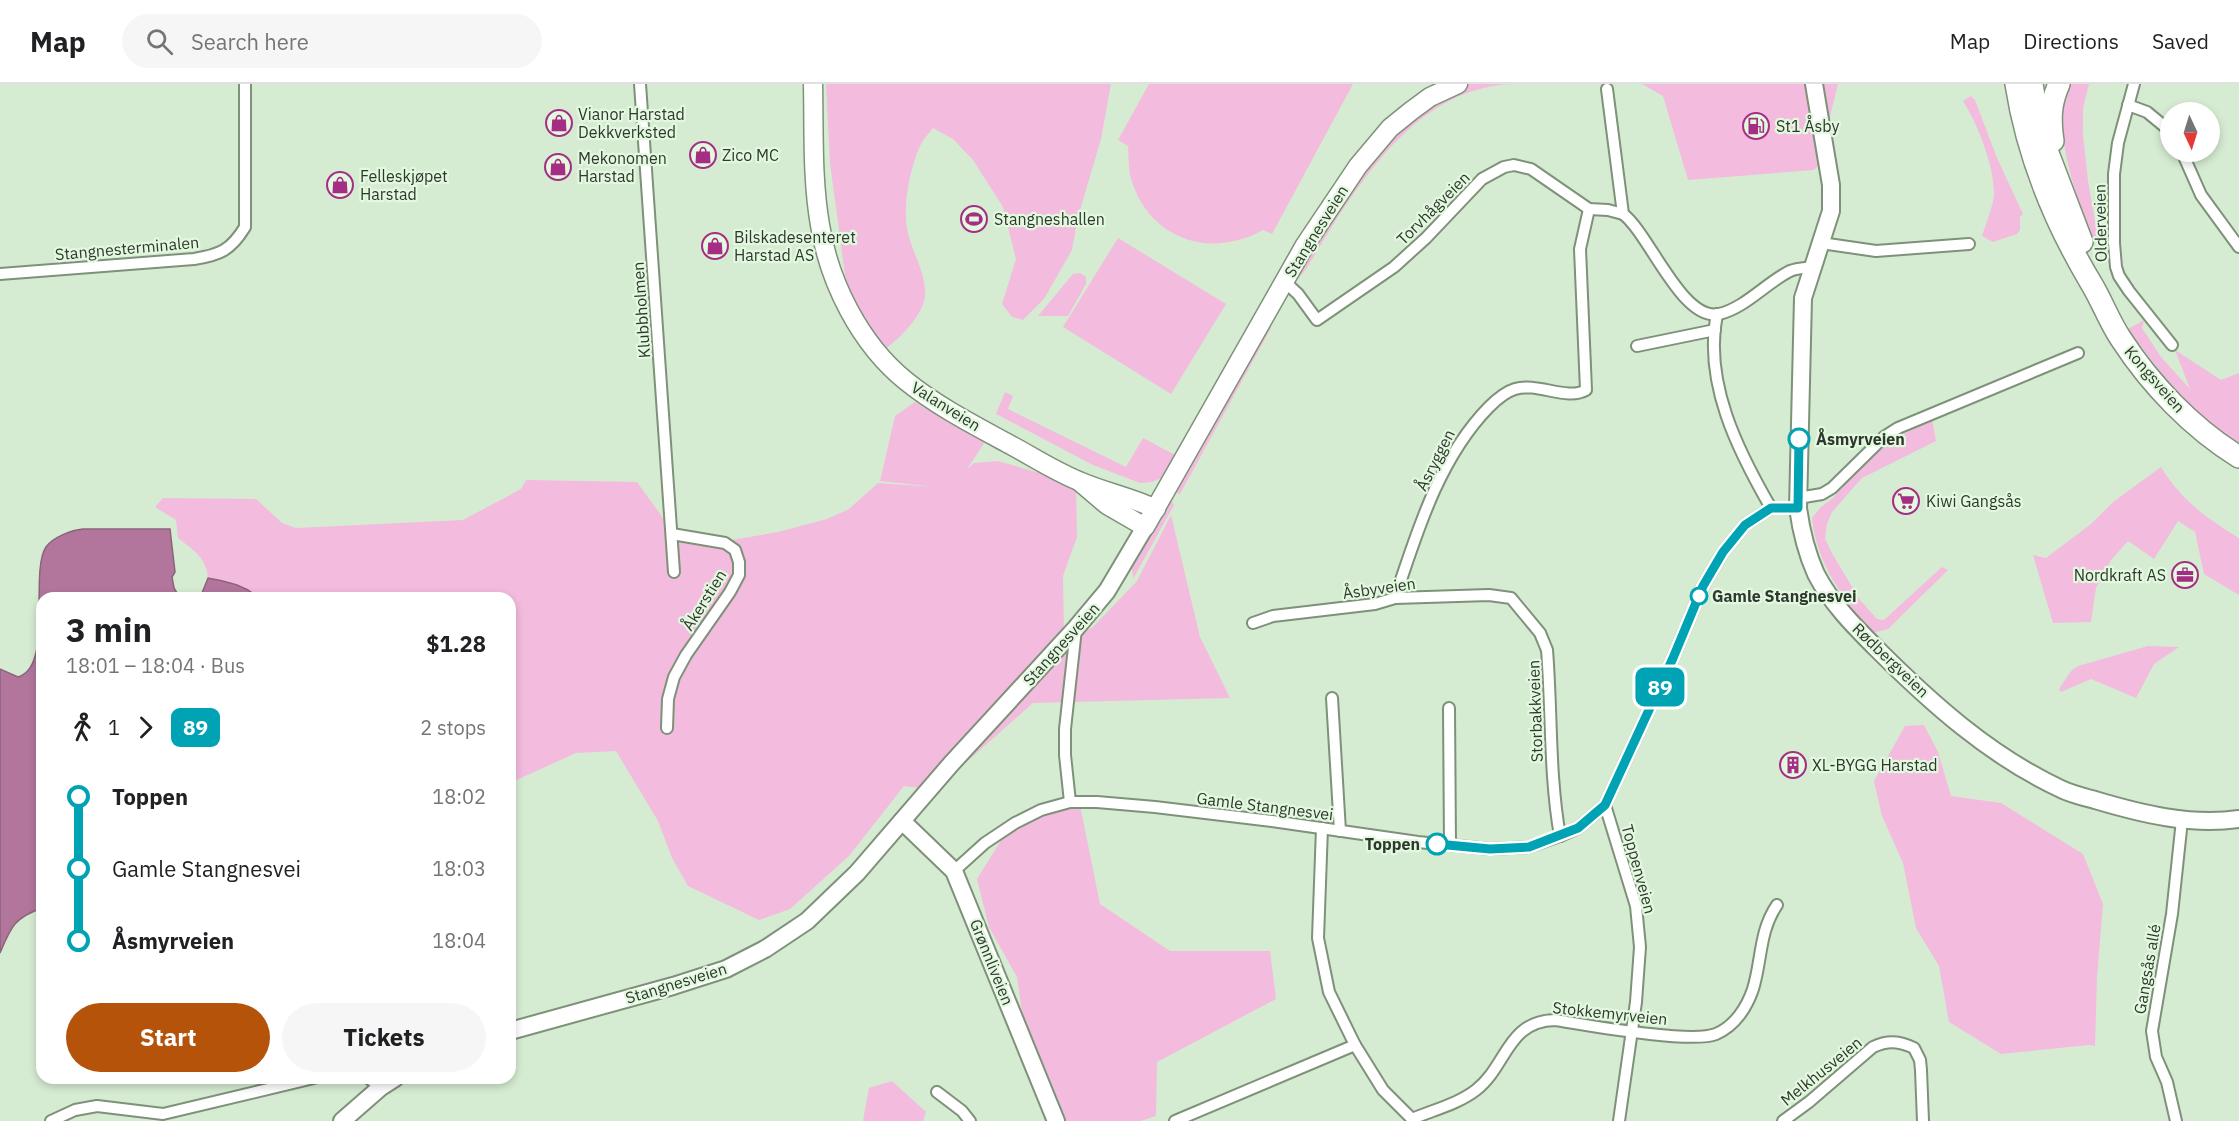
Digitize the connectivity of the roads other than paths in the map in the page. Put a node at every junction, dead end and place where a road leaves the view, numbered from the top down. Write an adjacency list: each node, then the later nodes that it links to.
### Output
1 (244, 84): 22 (street, Stangnesterminalen)
2 (640, 84): 36 (street, Klubbholmen)
3 (813, 84): 31 (main road, Valanveien)
4 (1458, 84): 23 (main road, Stangnesveien)
5 (1814, 84): 18 (street, Rødbergveien)
6 (2007, 84): 11 (highway, Kongsveien)
7 (2032, 84): 15 (highway, Kongsveien)
8 (2059, 84): 15 (highway)
9 (2134, 84): 12 (street, Olderveien)
10 (1606, 89): 17 (street)
11 (2017, 94): 24 (highway, Kongsveien)
12 (2128, 105): 13 (street); 27 (street, Olderveien)
13 (2160, 122)
14 (2186, 162): 20 (street)
15 (2059, 184): 24 (highway, Kongsveien)
16 (1588, 209): 17 (street, Torvhågveien); 23 (street, Torvhågveien); 38 (street, Åsryggen)
17 (1623, 214): 25 (street)
18 (1821, 243): 19 (street); 21 (street, Rødbergveien)
19 (1969, 244)
20 (2239, 247)
21 (1813, 267): 25 (street); 32 (street, Rødbergveien)
22 (0, 274)
23 (1284, 281): 34 (main road, Stangnesveien)
24 (2092, 284): 30 (highway, Kongsveien)
25 (1718, 314): 26 (street)
26 (1715, 330): 28 (street); 33 (street)
27 (2172, 345)
28 (1637, 346)
29 (2078, 353): 32 (street)
30 (2239, 457)
31 (1080, 482): 34 (main road, Valanveien); 35 (main road, Valanveien)
32 (1798, 503): 33 (street); 48 (street, Rødbergveien)
33 (1771, 508): 46 (street, Gamle Stangnesvei)
34 (1156, 509): 35 (main road, Stangnesveien)
35 (1145, 528): 41 (street, Stangnesveien)
36 (672, 534): 37 (street); 44 (street, Åkerstien)
37 (674, 572)
38 (1395, 598): 39 (street, Åsbyveien); 40 (street, Åsbyveien)
39 (1510, 598): 52 (street, Storbakkveien)
40 (1253, 623)
41 (1076, 628): 45 (street); 49 (street, Stangnesveien)
42 (1332, 699): 51 (street)
43 (1449, 708): 53 (street)
44 (667, 728)
45 (1070, 801): 50 (street, Gamle Stangnesvei); 54 (street, Gamle Stangnesvei)
46 (1605, 805): 52 (street, Gamle Stangnesvei); 57 (street, Toppenveien)
47 (2239, 819): 48 (street, Rødbergveien)
48 (2182, 820): 71 (street, Gangsås allé)
49 (902, 821): 54 (street, Grønnliveien); 56 (street, Stangnesveien)
50 (1322, 828): 51 (street, Gamle Stangnesvei); 58 (street, Stokkemyrveien)
51 (1340, 831): 53 (street, Gamle Stangnesvei)
52 (1560, 836): 53 (street, Gamle Stangnesvei)
53 (1450, 845)
54 (954, 871): 66 (street, Grønnliveien)
55 (1777, 905): 57 (street, Stokkemyrveien)
56 (516, 1029)
57 (1631, 1030): 62 (street, Stokkemyrveien); 68 (street, Toppenveien)
58 (1355, 1045): 62 (street, Stokkemyrveien); 67 (street)
59 (289, 1084): 63 (street)
60 (378, 1084): 64 (street)
61 (937, 1092): 65 (street)
62 (1413, 1120)
63 (51, 1121)
64 (342, 1121)
65 (970, 1121)
66 (1056, 1121)
67 (1175, 1121)
68 (1619, 1121)
69 (1783, 1121): 70 (street, Melkhusveien)
70 (1923, 1121)
71 (2176, 1121)

